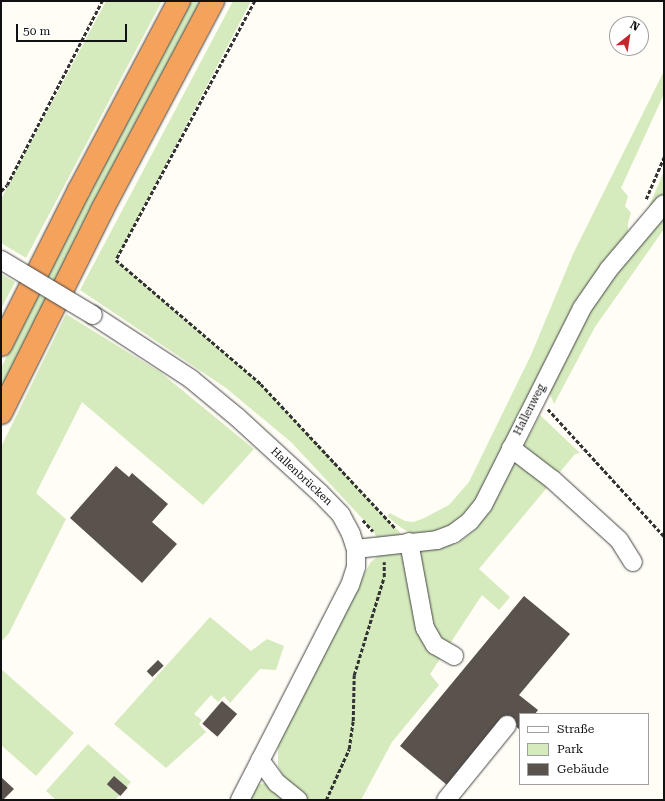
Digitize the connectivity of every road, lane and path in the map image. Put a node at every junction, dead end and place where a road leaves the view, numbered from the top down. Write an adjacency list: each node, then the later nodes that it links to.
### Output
1 (102, 1): 5 (path)
2 (180, 1): 8 (highway)
3 (213, 1): 10 (highway)
4 (255, 1): 13 (path)
5 (1, 191)
6 (664, 204): 9 (street, Hallenweg)
7 (1, 260): 15 (street, Hallenbrücken, bridge)
8 (1, 345)
9 (537, 397): 11 (street, Hallenweg); 12 (path)
10 (1, 413)
11 (511, 448): 13 (street, Hallenweg); 16 (street)
12 (664, 536)
13 (409, 542): 14 (street, Hallenweg); 17 (street)
14 (381, 545): 15 (street, Hallenweg); 22 (path)
15 (356, 549): 19 (street, Hallenbrücken)
16 (633, 562)
17 (454, 656)
18 (507, 725): 23 (street)
19 (260, 760): 20 (street, Hallenbrücken); 21 (street)
20 (240, 800)
21 (298, 800)
22 (326, 800)
23 (446, 800)

